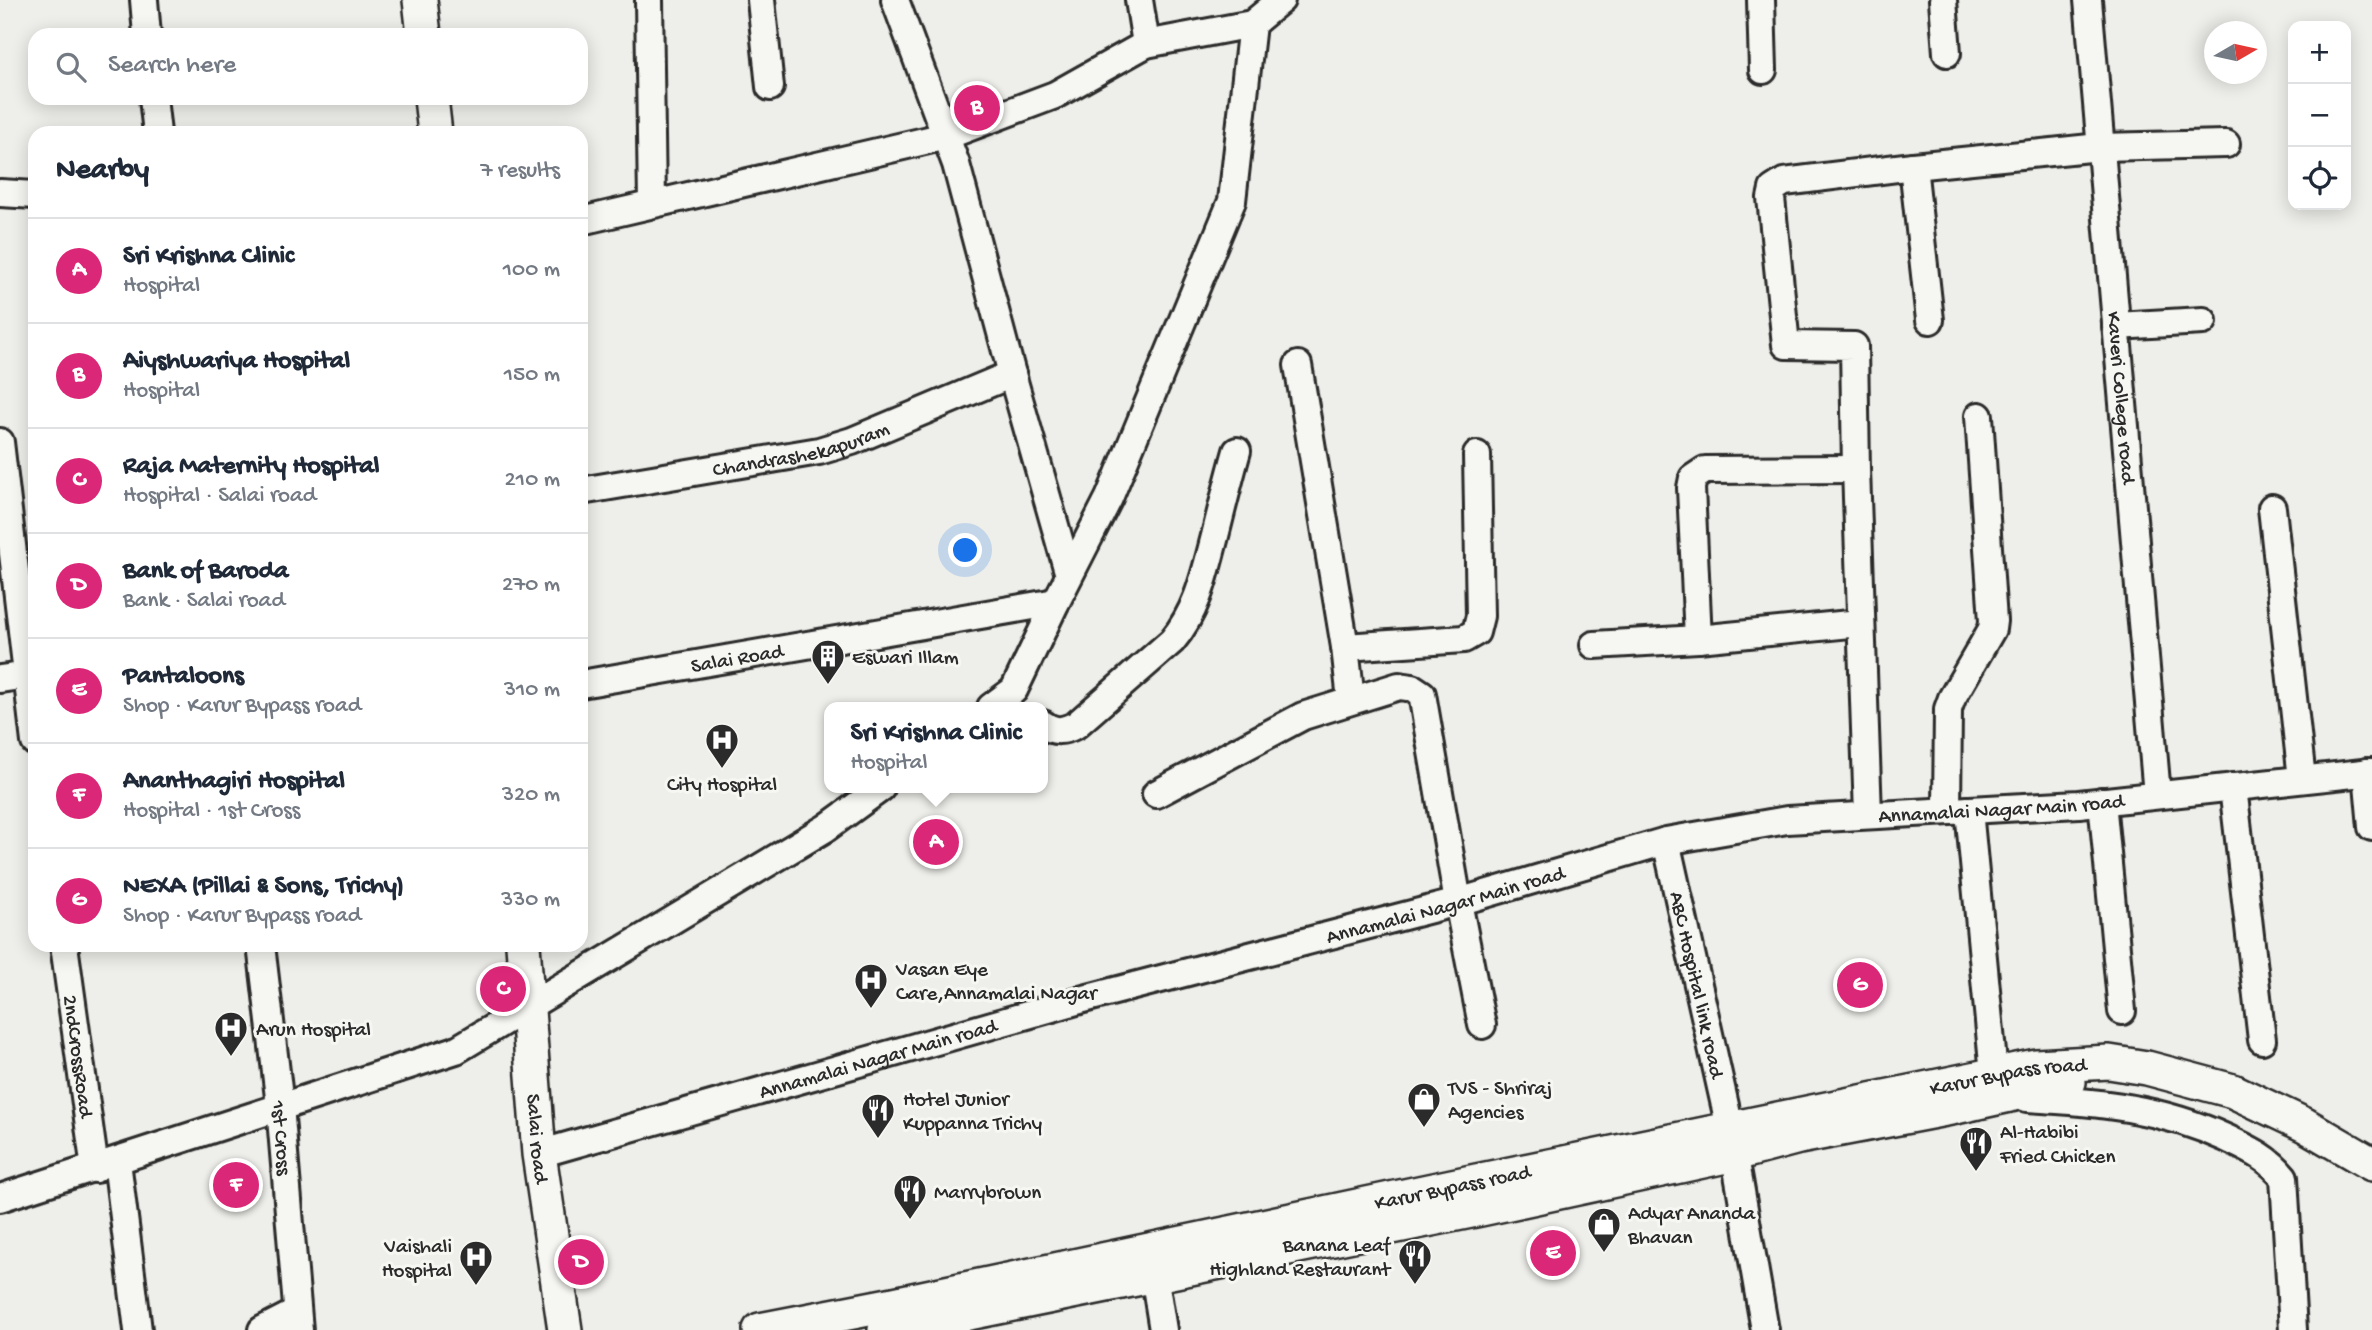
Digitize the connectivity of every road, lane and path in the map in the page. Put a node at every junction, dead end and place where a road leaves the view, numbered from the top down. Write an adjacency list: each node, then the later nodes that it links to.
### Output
1 (144, 0): 12 (street)
2 (420, 0): 13 (main road)
3 (649, 0): 28 (street)
4 (761, 0): 17 (street)
5 (895, 0): 22 (street)
6 (1139, 0): 14 (street)
7 (1281, 0): 11 (street)
8 (1761, 0): 16 (street)
9 (1943, 0): 15 (street)
10 (2088, 0): 24 (street, Kaveri College road)
11 (1252, 24): 14 (street); 42 (street)
12 (146, 28)
13 (423, 28)
14 (1146, 44): 22 (street)
15 (1947, 53)
16 (1763, 70)
17 (770, 87)
18 (154, 105): 20 (street)
19 (432, 105): 21 (main road)
20 (155, 126)
21 (434, 126)
22 (946, 136): 28 (street); 34 (street)
23 (2226, 144): 24 (street)
24 (2100, 147): 25 (street); 32 (street, Kaveri College road)
25 (1913, 166): 30 (street); 39 (street)
26 (0, 193): 27 (street)
27 (28, 195)
28 (652, 203): 29 (street)
29 (588, 219)
30 (1930, 320)
31 (2203, 321): 32 (street)
32 (2116, 326): 59 (street, Kaveri College road)
33 (1298, 365): 47 (street)
34 (1012, 374): 40 (street, Chandrashekapuram); 42 (street)
35 (1979, 416): 61 (street)
36 (0, 442): 48 (street)
37 (1237, 451): 53 (street)
38 (1478, 455): 47 (street)
39 (1856, 469): 44 (street); 45 (street)
40 (588, 490)
41 (2272, 508): 55 (street)
42 (1069, 575): 43 (street)
43 (1056, 602): 49 (street, Salai Road); 50 (street)
44 (1860, 623): 45 (street); 62 (street)
45 (1698, 639): 46 (street)
46 (1594, 645)
47 (1345, 647): 51 (street)
48 (20, 676): 52 (street)
49 (588, 683)
50 (1021, 699)
51 (1351, 700): 58 (street); 65 (street)
52 (28, 711)
53 (1048, 728)
54 (2370, 772): 55 (street, Annamalai Nagar Main road); 63 (street)
55 (2302, 779): 56 (street, Annamalai Nagar Main road)
56 (2233, 787): 59 (street, Annamalai Nagar Main road); 72 (street)
57 (874, 793): 69 (street)
58 (1156, 794)
59 (2157, 795): 60 (street, Annamalai Nagar Main road)
60 (2102, 801): 61 (street, Annamalai Nagar Main road); 70 (street)
61 (1958, 810): 62 (street, Annamalai Nagar Main road); 73 (street)
62 (1868, 815): 64 (street, Annamalai Nagar Main road)
63 (2372, 827)
64 (1666, 841): 65 (street, Annamalai Nagar Main road); 75 (street, ABC Hospital link road)
65 (1458, 902): 71 (street); 76 (street, Annamalai Nagar Main road)
66 (65, 952): 78 (street, 2ndCrossRoad)
67 (262, 952): 74 (street, 1st Cross)
68 (524, 952): 69 (main road, Salai road)
69 (529, 1008): 74 (street); 76 (main road, Salai road)
70 (2122, 1011)
71 (1482, 1025)
72 (2262, 1040)
73 (1999, 1086): 75 (main road, Karur Bypass road); 77 (main road, Karur Bypass road); 89 (street)
74 (280, 1106): 78 (street); 81 (street, 1st Cross)
75 (1733, 1141): 80 (main road, Karur Bypass road); 85 (main road, Karur Bypass road); 88 (street, ABC Hospital link road)
76 (539, 1154): 84 (main road, Salai road)
77 (2372, 1164)
78 (106, 1165): 79 (street); 82 (street, 2ndCrossRoad)
79 (0, 1198)
80 (1154, 1274): 86 (main road, Karur Bypass road); 87 (street)
81 (298, 1321): 83 (street)
82 (138, 1330)
83 (262, 1330)
84 (565, 1330)
85 (760, 1330)
86 (885, 1330)
87 (1163, 1330)
88 (1765, 1330)
89 (2293, 1330)

